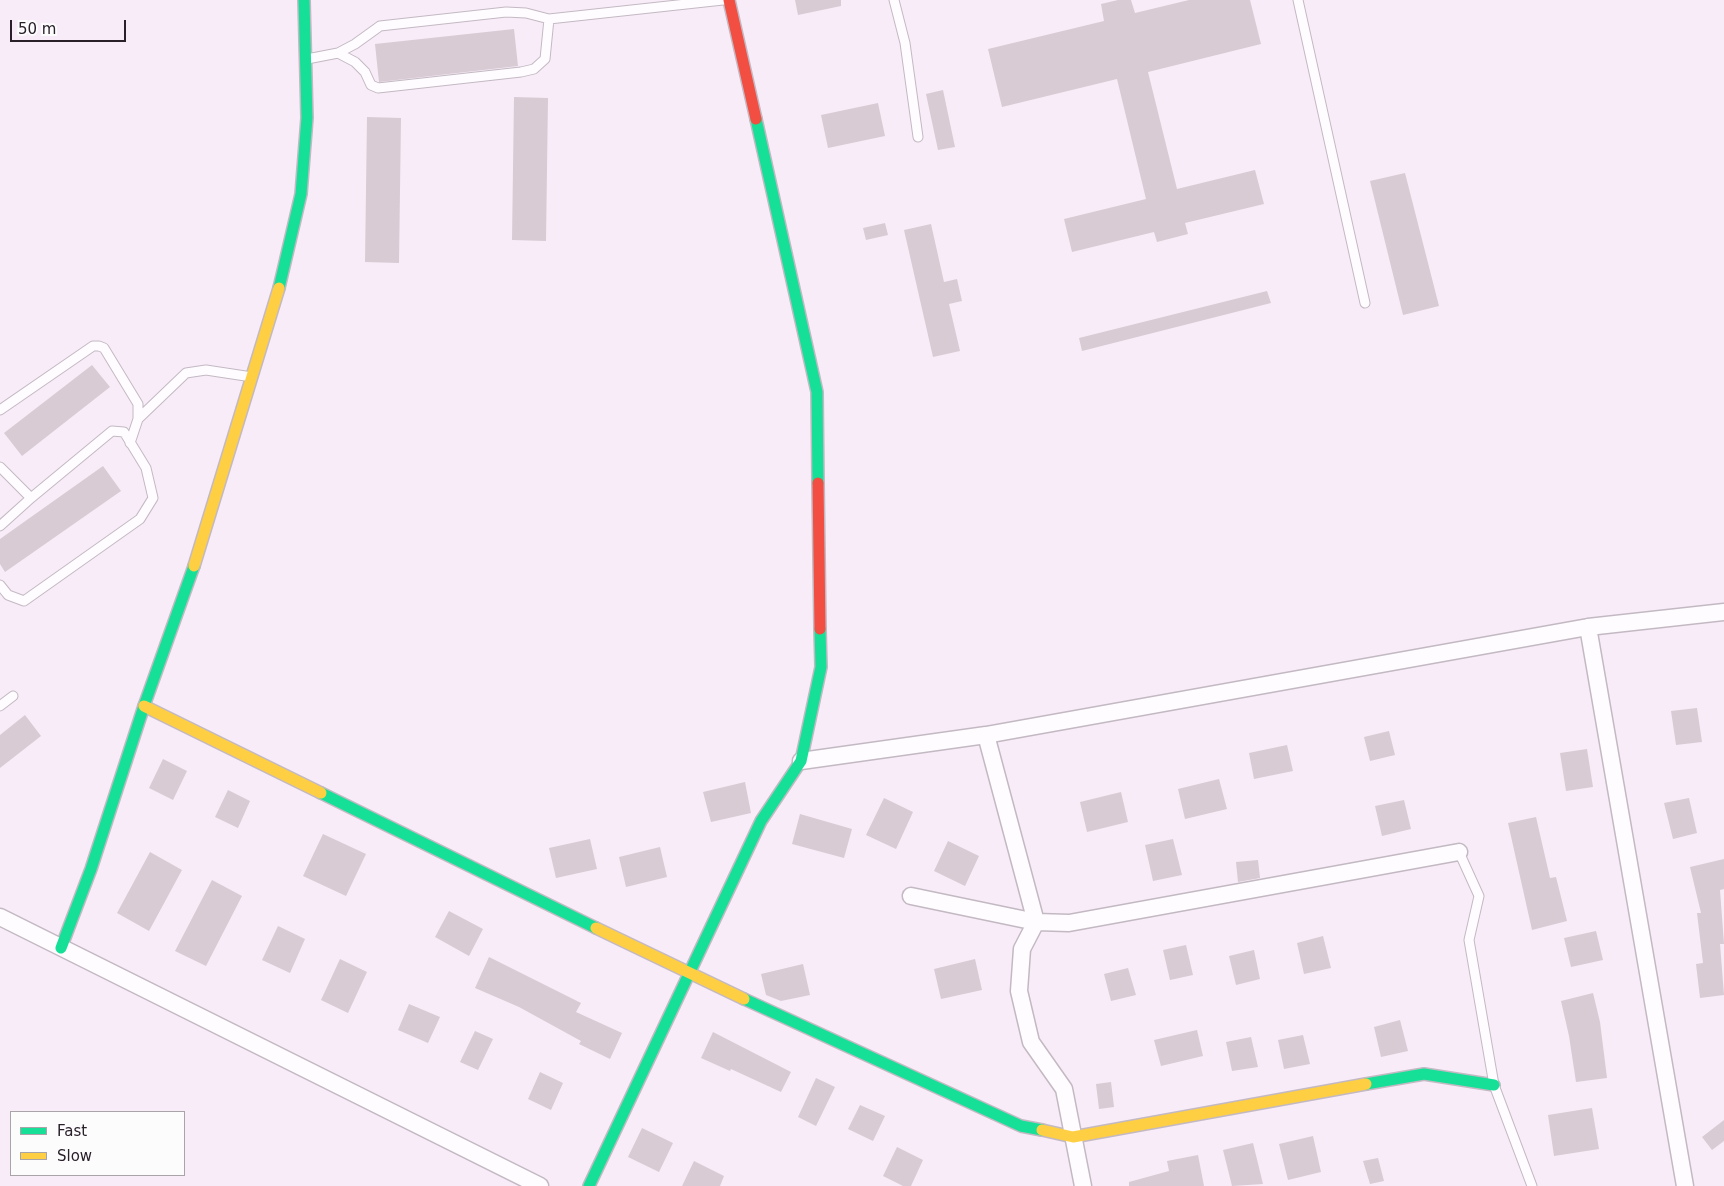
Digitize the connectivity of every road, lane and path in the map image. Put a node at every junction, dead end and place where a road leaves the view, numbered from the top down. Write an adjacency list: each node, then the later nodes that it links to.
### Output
1 (304, 0): 8 (street)
2 (723, 0): 6 (lane)
3 (730, 0): 25 (street)
4 (894, 0): 9 (lane)
5 (1298, 0): 10 (lane)
6 (549, 19): 7 (lane); 7 (lane)
7 (338, 52): 8 (lane)
8 (306, 59): 11 (street)
9 (918, 137)
10 (1365, 303)
11 (252, 377): 13 (lane); 23 (street)
12 (0, 410): 13 (lane)
13 (138, 419): 14 (lane)
14 (130, 443): 16 (lane); 18 (lane)
15 (0, 467): 16 (lane)
16 (31, 498): 17 (lane)
17 (0, 526)
18 (0, 585)
19 (1724, 612): 20 (street)
20 (1588, 627): 24 (street); 38 (street)
21 (13, 696): 22 (lane)
22 (0, 706)
23 (144, 706): 30 (street); 31 (street)
24 (986, 734): 25 (street); 29 (street)
25 (801, 761): 31 (street)
26 (1459, 852): 29 (street); 32 (lane)
27 (911, 896): 29 (street)
28 (0, 917): 30 (street)
29 (1036, 922): 33 (street)
30 (61, 948): 34 (street)
31 (690, 974): 33 (street); 35 (street)
32 (1494, 1085): 33 (street); 37 (lane)
33 (1073, 1137): 36 (street)
34 (540, 1186)
35 (589, 1186)
36 (1083, 1186)
37 (1532, 1186)
38 (1685, 1186)

